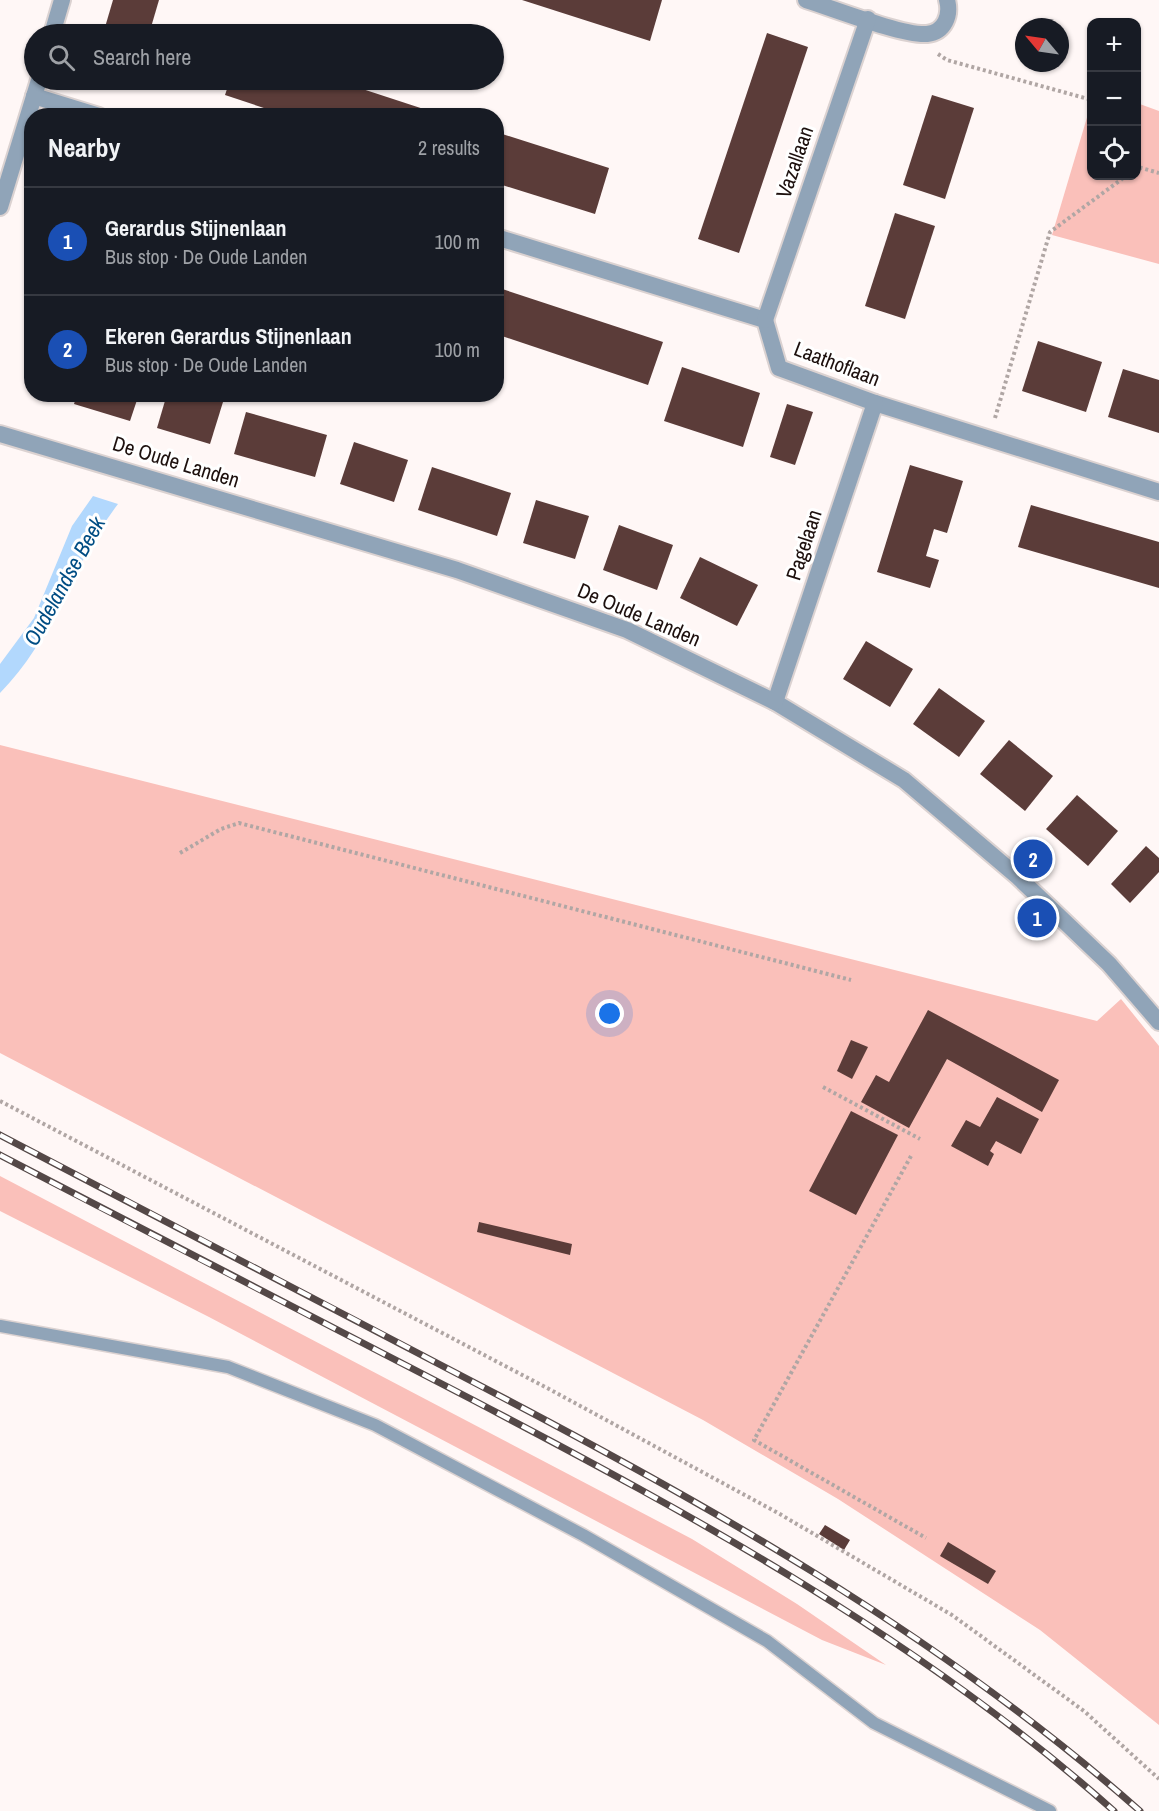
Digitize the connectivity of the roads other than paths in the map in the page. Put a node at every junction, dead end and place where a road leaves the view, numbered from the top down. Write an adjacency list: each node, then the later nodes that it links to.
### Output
1 (62, 0): 7 (street)
2 (806, 0): 5 (street)
3 (857, 0): 5 (street)
4 (947, 0): 6 (street)
5 (843, 12): 6 (street)
6 (868, 19): 15 (street, Vazallaan)
7 (55, 24)
8 (36, 90): 10 (street)
9 (41, 90): 11 (street)
10 (31, 108)
11 (81, 108)
12 (24, 130): 13 (street)
13 (0, 207)
14 (504, 239): 15 (street)
15 (765, 320): 16 (street, Laathoflaan)
16 (875, 403): 18 (street, Laathoflaan); 19 (street, Pagelaan)
17 (0, 434): 19 (street, De Oude Landen)
18 (1159, 492)
19 (775, 702): 20 (street, De Oude Landen)
20 (1159, 1022)
21 (0, 1326): 22 (lane)
22 (1050, 1811)

